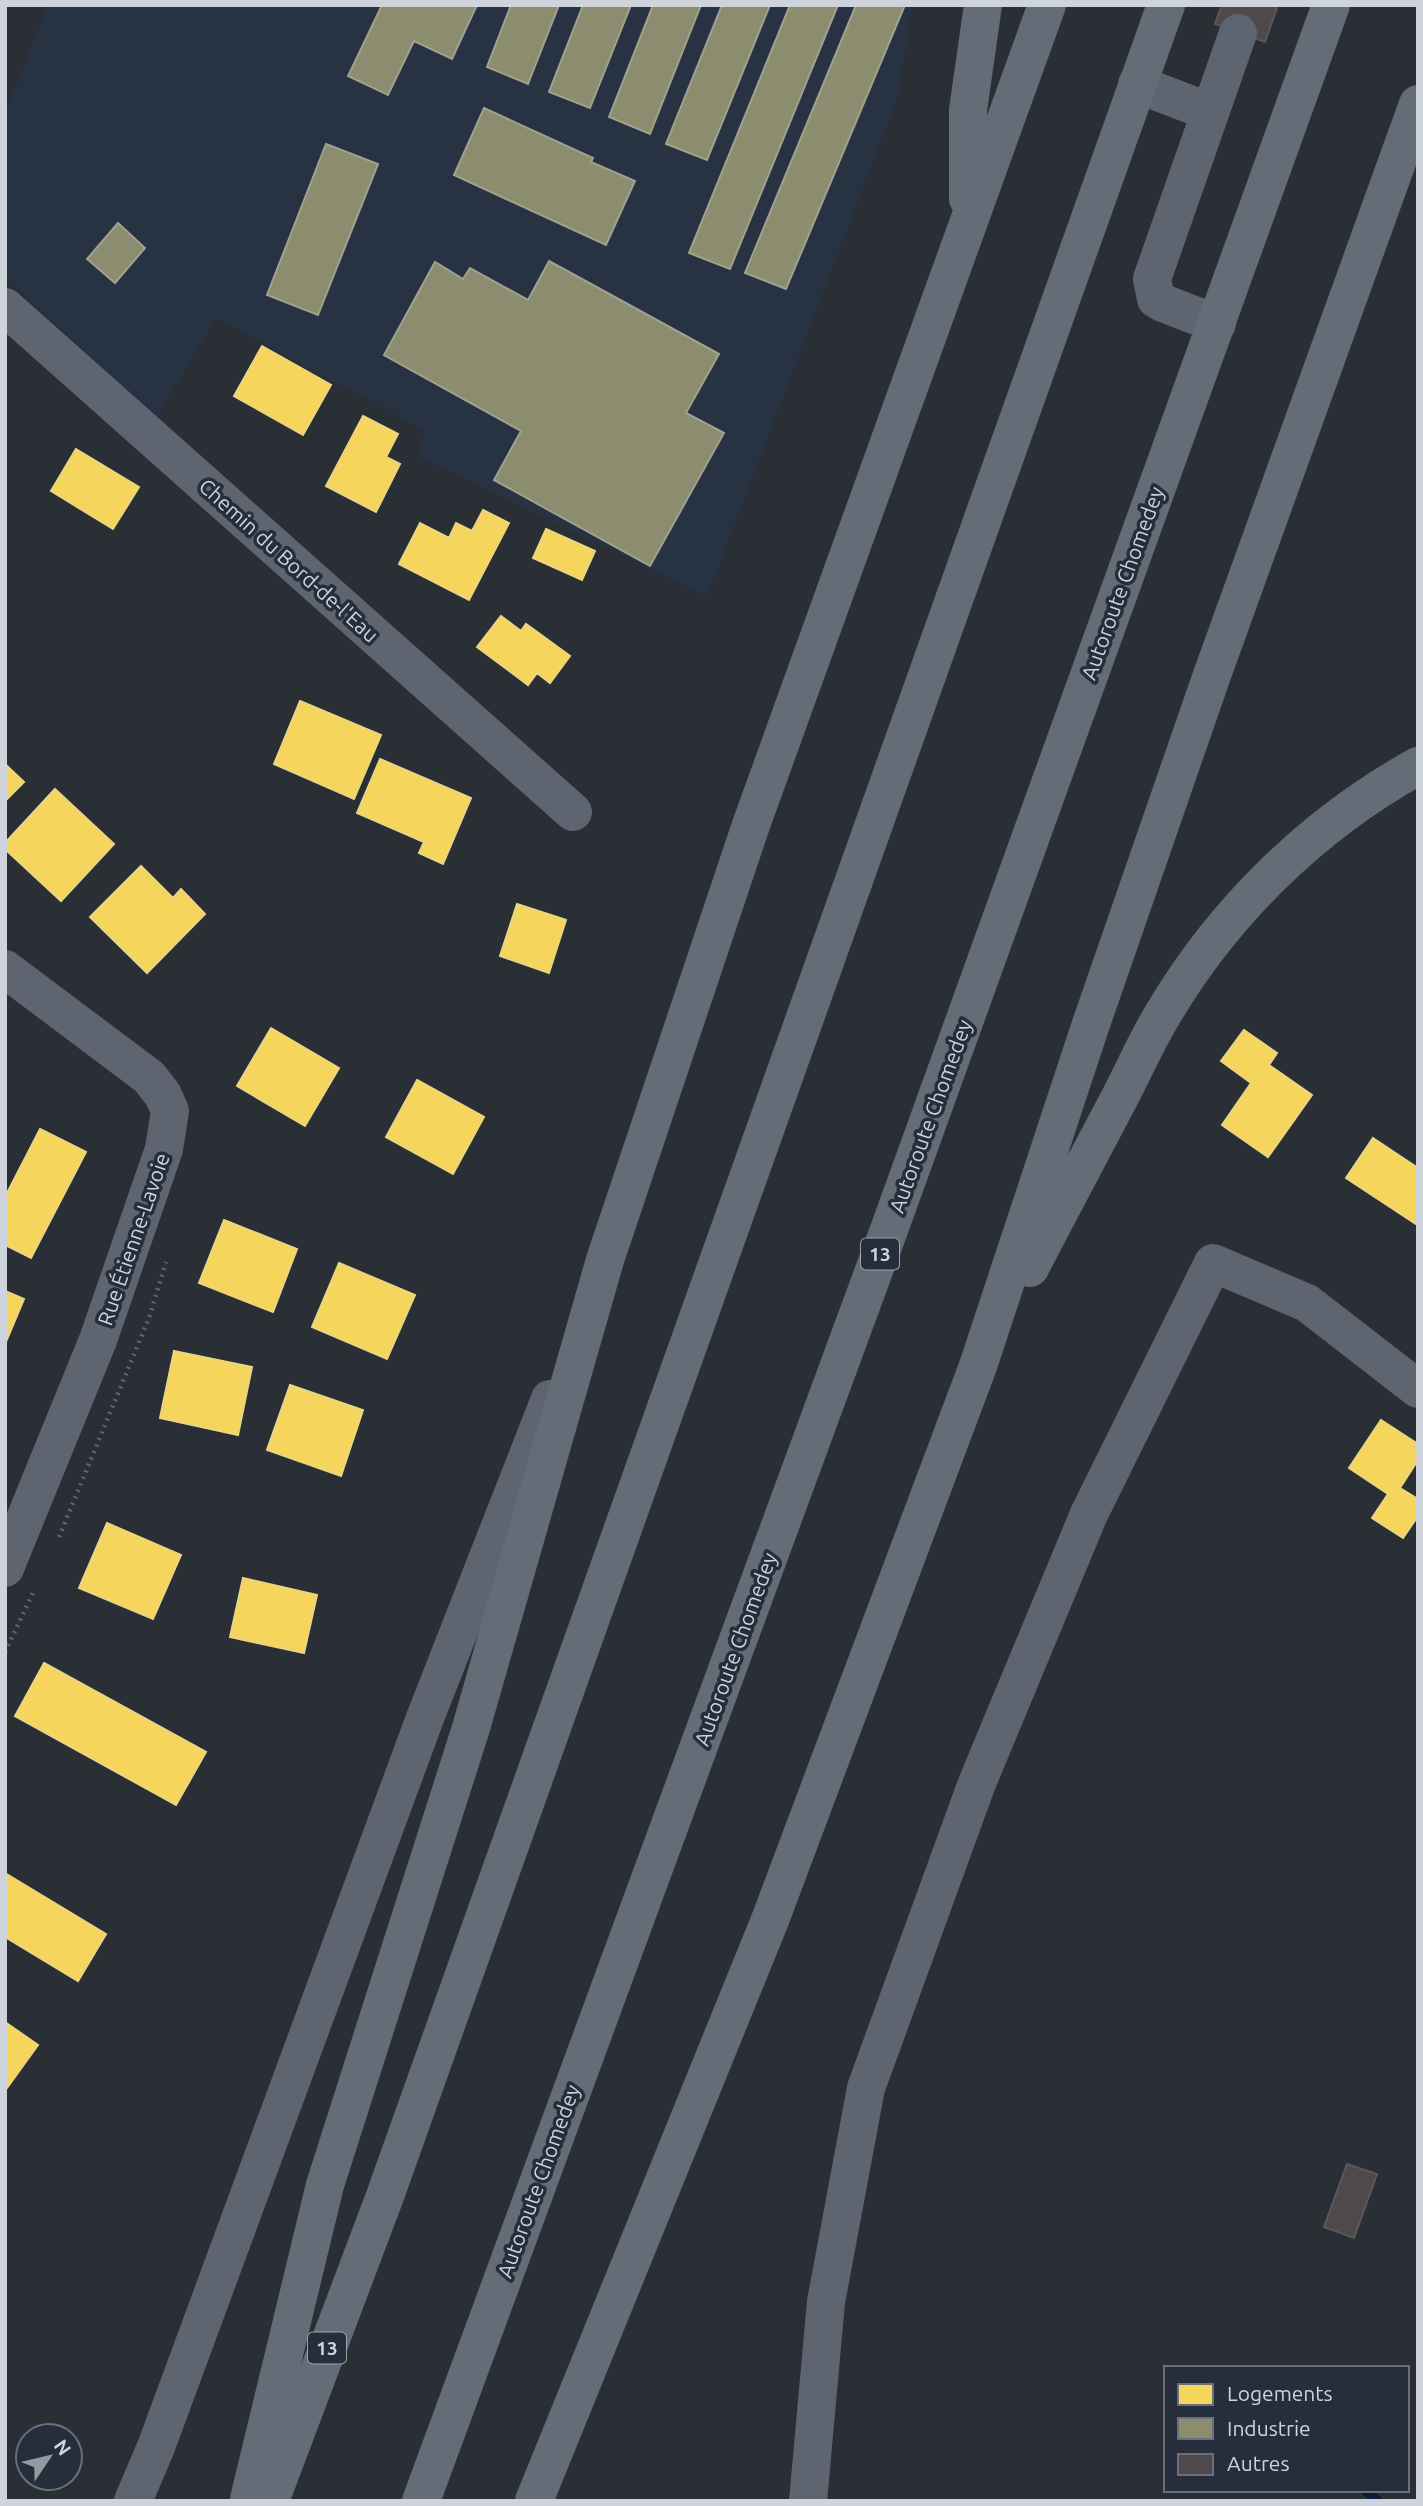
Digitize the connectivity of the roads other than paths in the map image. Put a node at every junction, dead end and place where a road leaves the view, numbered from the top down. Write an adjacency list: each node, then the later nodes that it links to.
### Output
1 (983, 5): 9 (highway)
2 (1047, 5): 9 (highway)
3 (1166, 5): 6 (highway, 13)
4 (1331, 5): 11 (highway, Autoroute Chomedey / 13)
5 (1238, 33): 8 (street)
6 (1138, 84): 8 (street); 21 (highway, 13)
7 (1418, 103): 16 (highway)
8 (1210, 112): 11 (street)
9 (967, 225): 15 (highway)
10 (5, 307): 13 (street, Chemin du Bord-de-l'Eau)
11 (1217, 324): 22 (highway, Autoroute Chomedey / 13)
12 (1418, 766): 16 (highway)
13 (573, 812)
14 (5, 969): 18 (street, Rue Étienne-Lavoie)
15 (605, 1260): 19 (street); 20 (highway)
16 (978, 1366): 23 (highway)
17 (1418, 1389): 24 (street)
18 (5, 1568)
19 (133, 2501)
20 (248, 2501)
21 (270, 2501)
22 (421, 2501)
23 (534, 2501)
24 (808, 2501)

